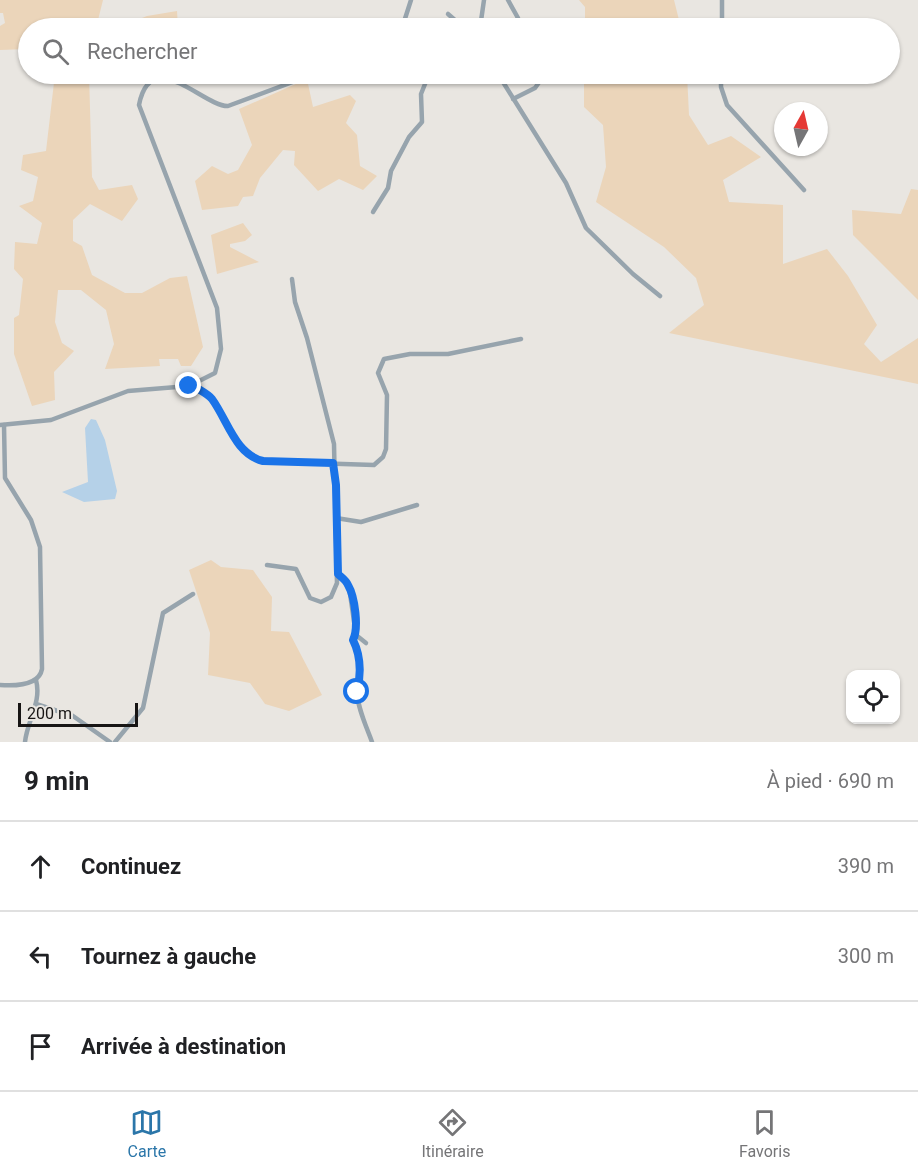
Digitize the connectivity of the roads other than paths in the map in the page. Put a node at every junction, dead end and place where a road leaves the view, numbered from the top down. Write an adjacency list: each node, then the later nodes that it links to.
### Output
1 (411, 0): 6 (street)
2 (484, 0): 8 (street)
3 (508, 0): 9 (street)
4 (722, 0): 10 (street)
5 (448, 14): 7 (street)
6 (405, 18)
7 (453, 18)
8 (481, 18)
9 (518, 18)
10 (722, 18)
11 (150, 84): 24 (street)
12 (185, 84): 13 (street)
13 (287, 84)
14 (425, 84): 20 (street)
15 (504, 84): 18 (street)
16 (538, 84): 18 (street)
17 (721, 84): 19 (street)
18 (513, 99): 22 (street)
19 (804, 190)
20 (373, 212)
21 (292, 279): 26 (street)
22 (660, 296)
23 (520, 339): 26 (street)
24 (192, 385): 25 (street); 26 (street)
25 (2, 425): 34 (street)
26 (333, 463): 28 (street)
27 (417, 505): 28 (street)
28 (336, 518): 30 (street)
29 (267, 565): 30 (street)
30 (338, 574): 32 (street)
31 (193, 594): 39 (street)
32 (356, 635): 33 (street); 40 (street)
33 (366, 643)
34 (36, 680): 35 (street); 36 (street)
35 (0, 685)
36 (36, 704): 37 (street); 38 (street)
37 (25, 742)
38 (110, 742)
39 (115, 742)
40 (372, 742)

